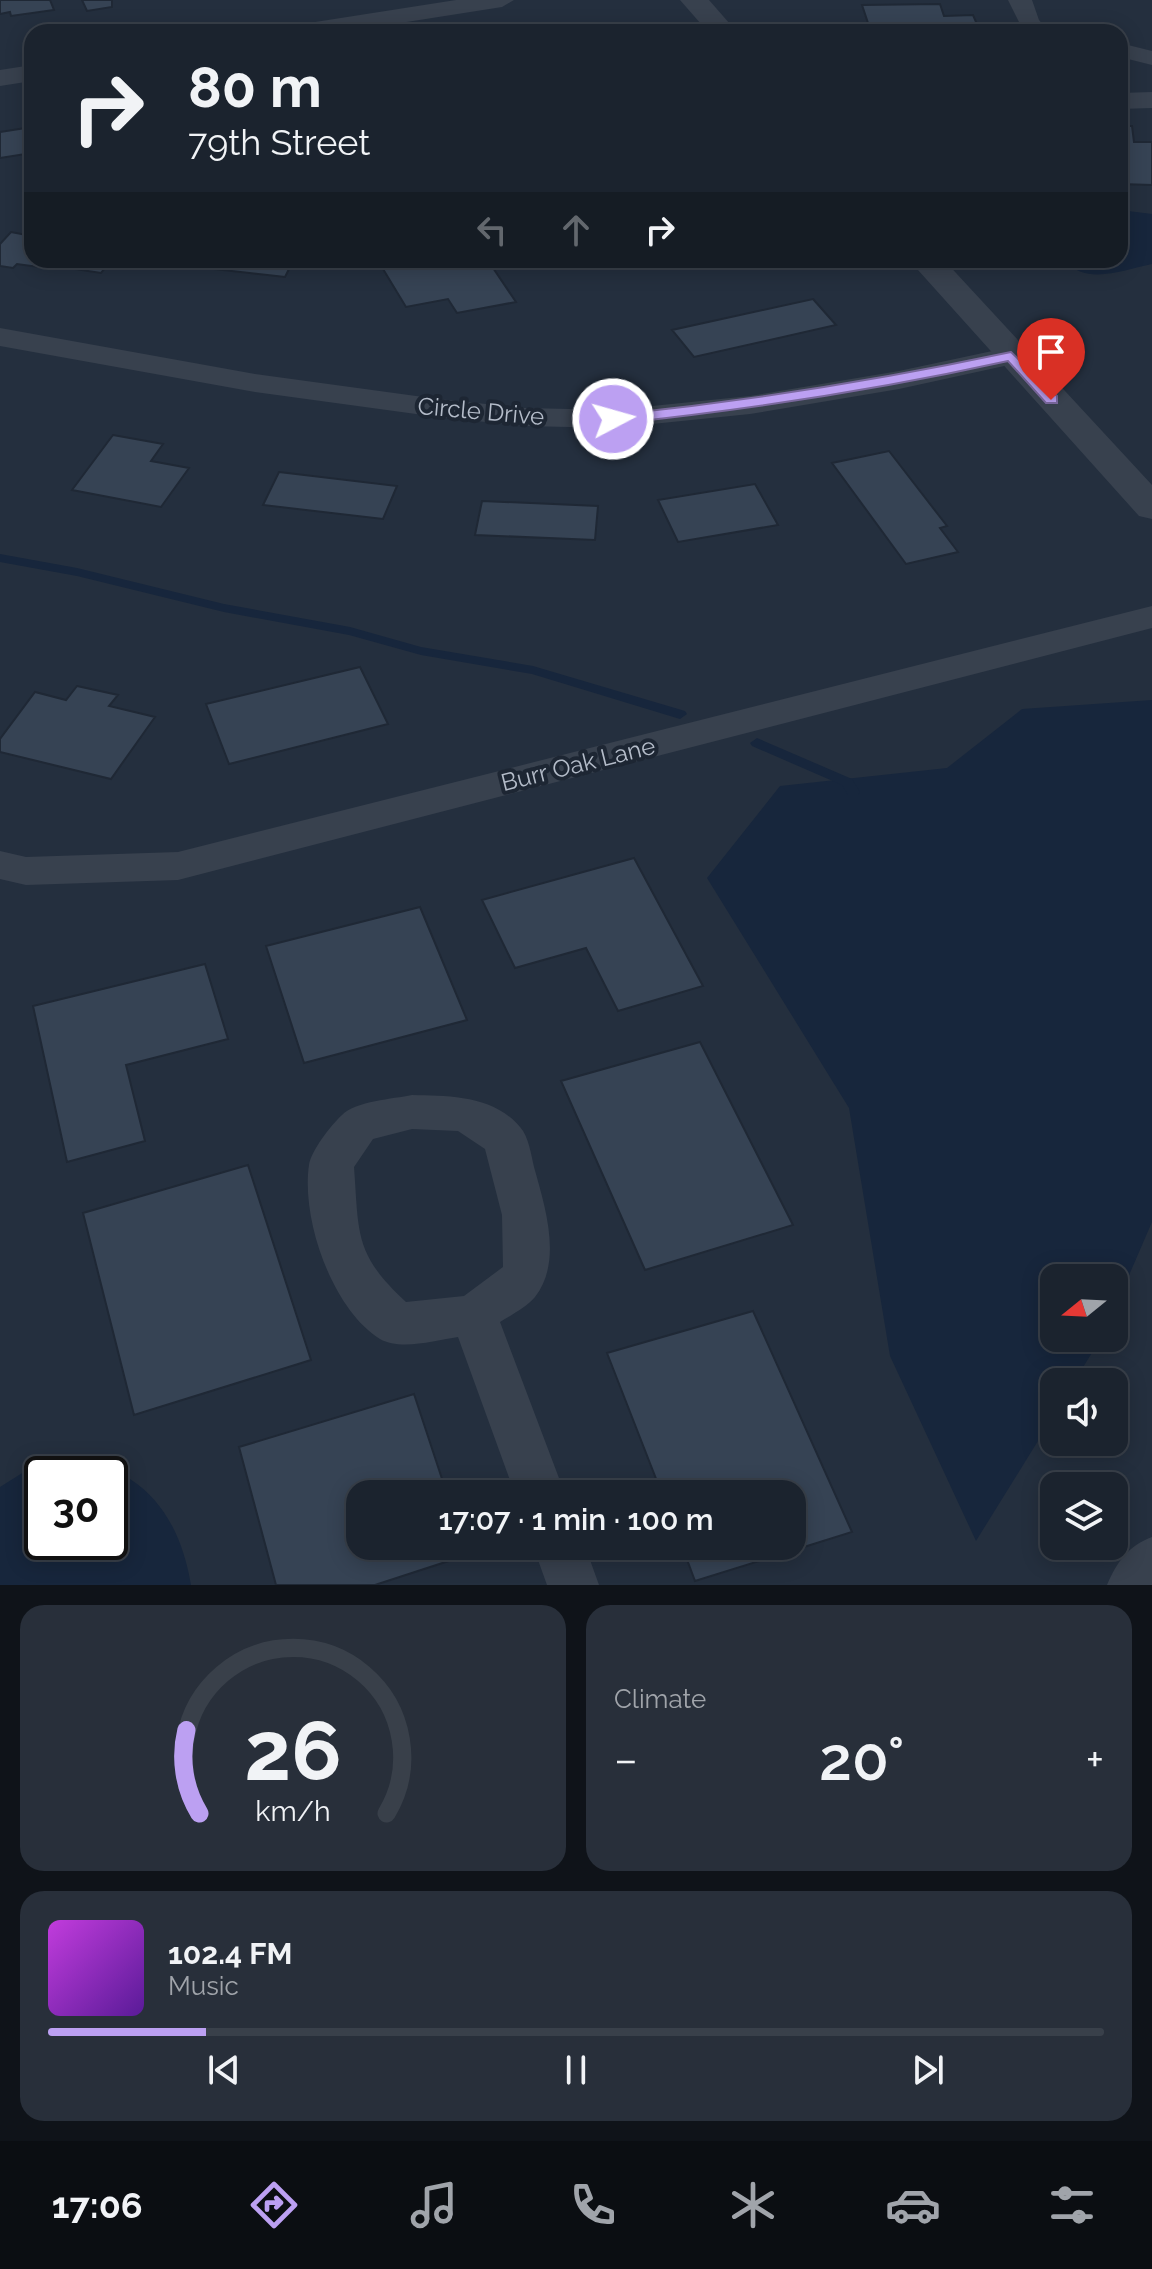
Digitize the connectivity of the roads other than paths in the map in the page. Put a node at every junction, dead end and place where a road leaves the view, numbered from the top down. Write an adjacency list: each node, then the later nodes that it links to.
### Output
1 (502, 0): 4 (street)
2 (694, 0): 5 (street)
3 (1020, 0): 6 (street)
4 (348, 24)
5 (716, 24)
6 (1030, 24)
7 (1128, 52): 8 (street)
8 (1152, 58)
9 (24, 74): 10 (street)
10 (0, 78)
11 (1152, 100): 12 (street)
12 (1128, 101)
13 (933, 268): 15 (street)
14 (0, 337): 15 (street, Circle Drive)
15 (1011, 356): 16 (street)
16 (1152, 508)
17 (1152, 617): 18 (street, Burr Oak Lane)
18 (0, 865)
19 (474, 1315): 19 (street); 20 (street)
20 (535, 1480)
21 (564, 1560): 23 (street)
22 (1152, 1561): 24 (street)
23 (573, 1585)
24 (1133, 1585)

